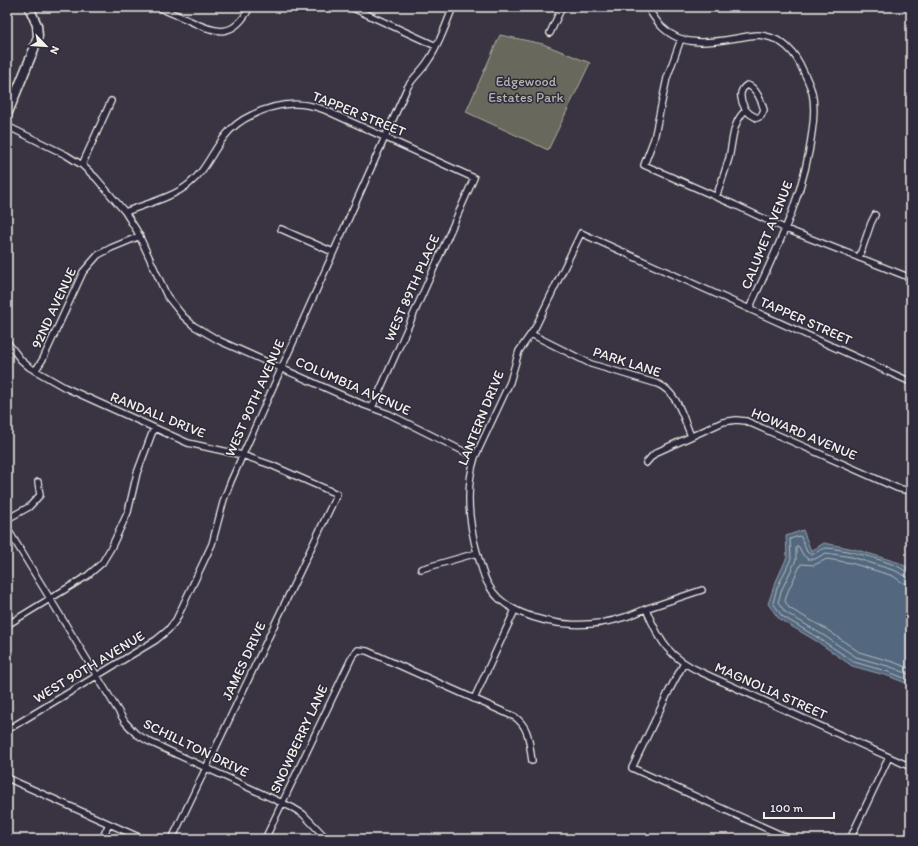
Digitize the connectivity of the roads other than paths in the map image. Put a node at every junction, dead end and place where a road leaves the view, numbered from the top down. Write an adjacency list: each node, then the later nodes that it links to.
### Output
1 (29, 7): 13 (street)
2 (158, 7): 3 (street)
3 (250, 7)
4 (350, 7): 10 (street)
5 (453, 7): 10 (street, WEST 90TH AVENUE)
6 (562, 7): 8 (street)
7 (647, 7): 9 (street, CALUMET AVENUE)
8 (550, 33)
9 (681, 39): 18 (street); 22 (street, CALUMET AVENUE)
10 (436, 46): 15 (street, WEST 90TH AVENUE)
11 (111, 101): 16 (street)
12 (746, 110): 12 (street); 18 (street)
13 (7, 115)
14 (7, 126): 16 (street, COLUMBIA AVENUE)
15 (385, 137): 17 (street, TAPPER STREET); 19 (street, TAPPER STREET); 25 (street, WEST 90TH AVENUE)
16 (82, 165): 19 (street, COLUMBIA AVENUE)
17 (474, 178): 34 (street, WEST 89TH PLACE)
18 (716, 197): 22 (street)
19 (125, 212): 24 (street, COLUMBIA AVENUE)
20 (875, 215): 26 (street)
21 (280, 229): 25 (street)
22 (786, 229): 26 (street); 28 (street, CALUMET AVENUE)
23 (581, 233): 28 (street, TAPPER STREET); 29 (street, LANTERN DRIVE)
24 (140, 236): 31 (street, COLUMBIA AVENUE); 32 (street, 92ND AVENUE)
25 (333, 252): 31 (street, WEST 90TH AVENUE)
26 (859, 258): 27 (street)
27 (911, 278)
28 (749, 309): 33 (street, TAPPER STREET)
29 (531, 334): 36 (street, PARK LANE); 38 (street, LANTERN DRIVE)
30 (7, 342): 32 (street, RANDALL DRIVE)
31 (281, 368): 34 (street, COLUMBIA AVENUE); 37 (street, WEST 90TH AVENUE)
32 (35, 371): 35 (street, RANDALL DRIVE)
33 (911, 382)
34 (372, 408): 38 (street, COLUMBIA AVENUE)
35 (154, 428): 37 (street, RANDALL DRIVE); 48 (street)
36 (691, 436): 39 (street, HOWARD AVENUE); 41 (street, HOWARD AVENUE)
37 (242, 455): 42 (street, RANDALL DRIVE); 53 (street, WEST 90TH AVENUE)
38 (475, 457): 45 (street, LANTERN DRIVE)
39 (646, 463)
40 (38, 482): 43 (street)
41 (911, 489)
42 (336, 494): 58 (street, JAMES DRIVE)
43 (7, 519)
44 (7, 528): 48 (street, SCHILLTON DRIVE)
45 (478, 553): 46 (street); 50 (street, LANTERN DRIVE)
46 (422, 569)
47 (702, 590): 49 (street, LANTERN DRIVE)
48 (51, 599): 51 (street); 53 (street, SCHILLTON DRIVE)
49 (646, 609): 50 (street, LANTERN DRIVE); 52 (street, MAGNOLIA STREET)
50 (515, 610): 54 (street)
51 (7, 625)
52 (684, 664): 56 (street, MAGNOLIA STREET); 68 (street)
53 (97, 676): 55 (street, WEST 90TH AVENUE); 58 (street, SCHILLTON DRIVE)
54 (474, 699): 57 (street); 61 (street, SNOWBERRY LANE)
55 (7, 730)
56 (890, 757): 59 (street, MAGNOLIA STREET); 69 (street)
57 (532, 760)
58 (206, 767): 61 (street, SCHILLTON DRIVE); 65 (street, JAMES DRIVE)
59 (911, 767)
60 (7, 778): 62 (street)
61 (282, 802): 66 (street, SNOWBERRY LANE); 67 (street, SCHILLTON DRIVE)
62 (109, 824): 63 (street); 64 (street)
63 (102, 839)
64 (143, 839)
65 (172, 839)
66 (265, 839)
67 (327, 839)
68 (790, 839)
69 (850, 839)

